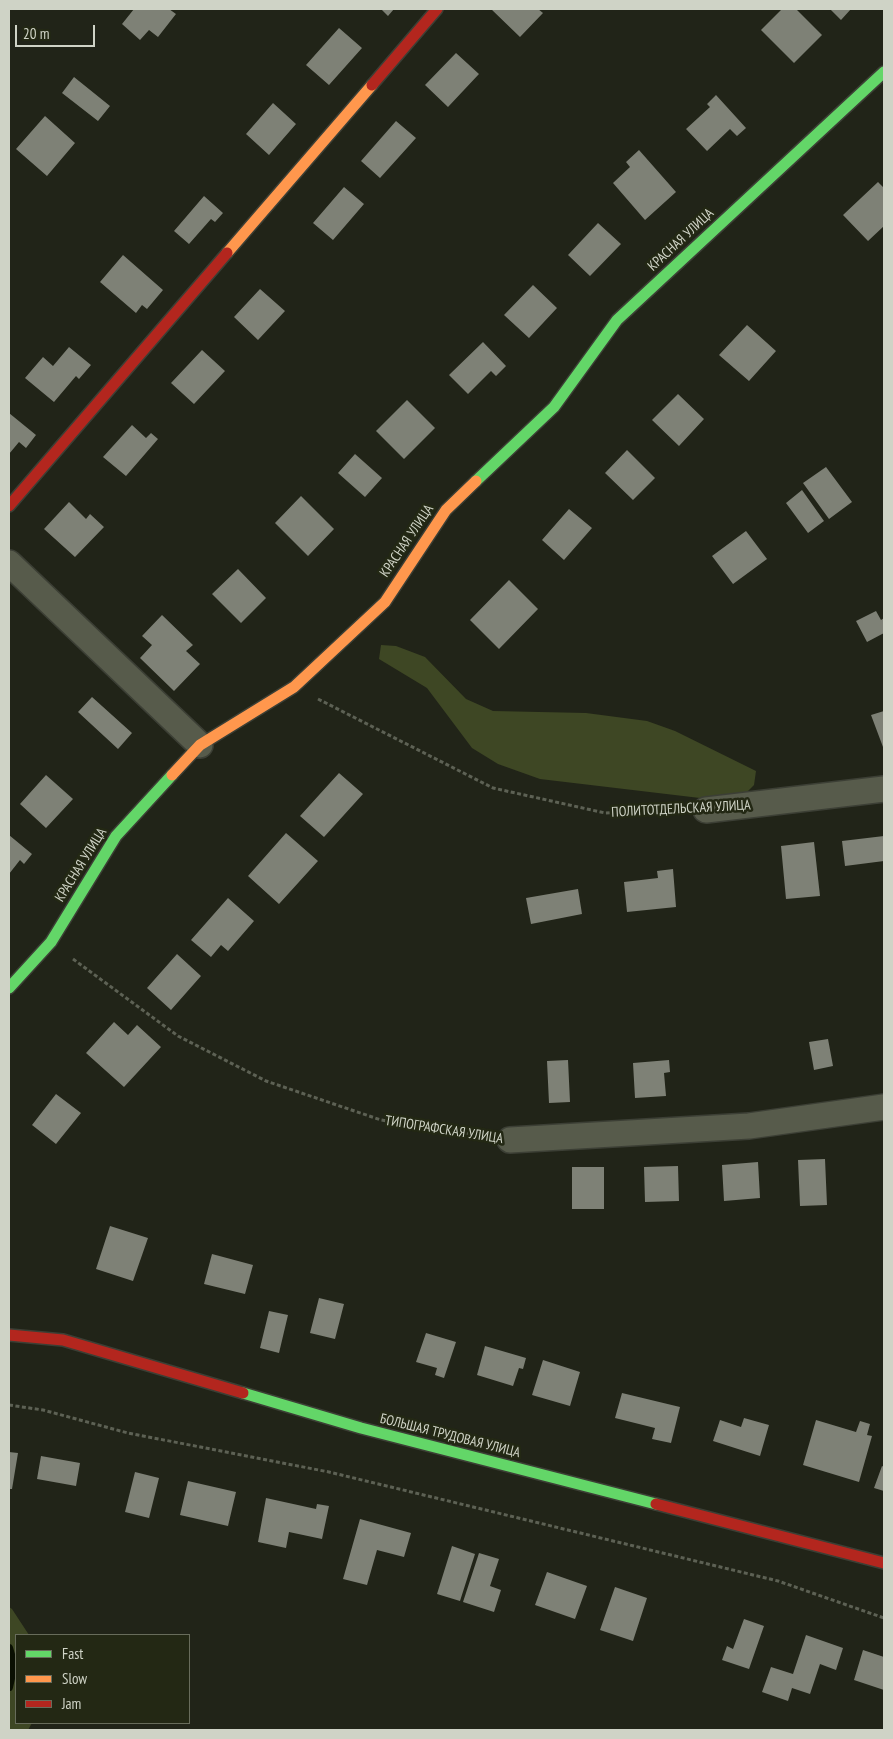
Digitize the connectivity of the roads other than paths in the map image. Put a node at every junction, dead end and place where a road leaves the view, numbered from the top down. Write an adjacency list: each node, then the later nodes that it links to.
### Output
1 (437, 9): 3 (street)
2 (884, 72): 5 (street, КРАСНАЯ УЛИЦА)
3 (9, 506)
4 (9, 563): 5 (street)
5 (200, 745): 8 (street, КРАСНАЯ УЛИЦА)
6 (884, 789): 7 (street, ПОЛИТОТДЕЛЬСКАЯ УЛИЦА)
7 (706, 810)
8 (9, 988)
9 (884, 1108): 10 (street, ТИПОГРАФСКАЯ УЛИЦА)
10 (510, 1140)
11 (9, 1335): 12 (street, БОЛЬШАЯ ТРУДОВАЯ УЛИЦА)
12 (884, 1563)

